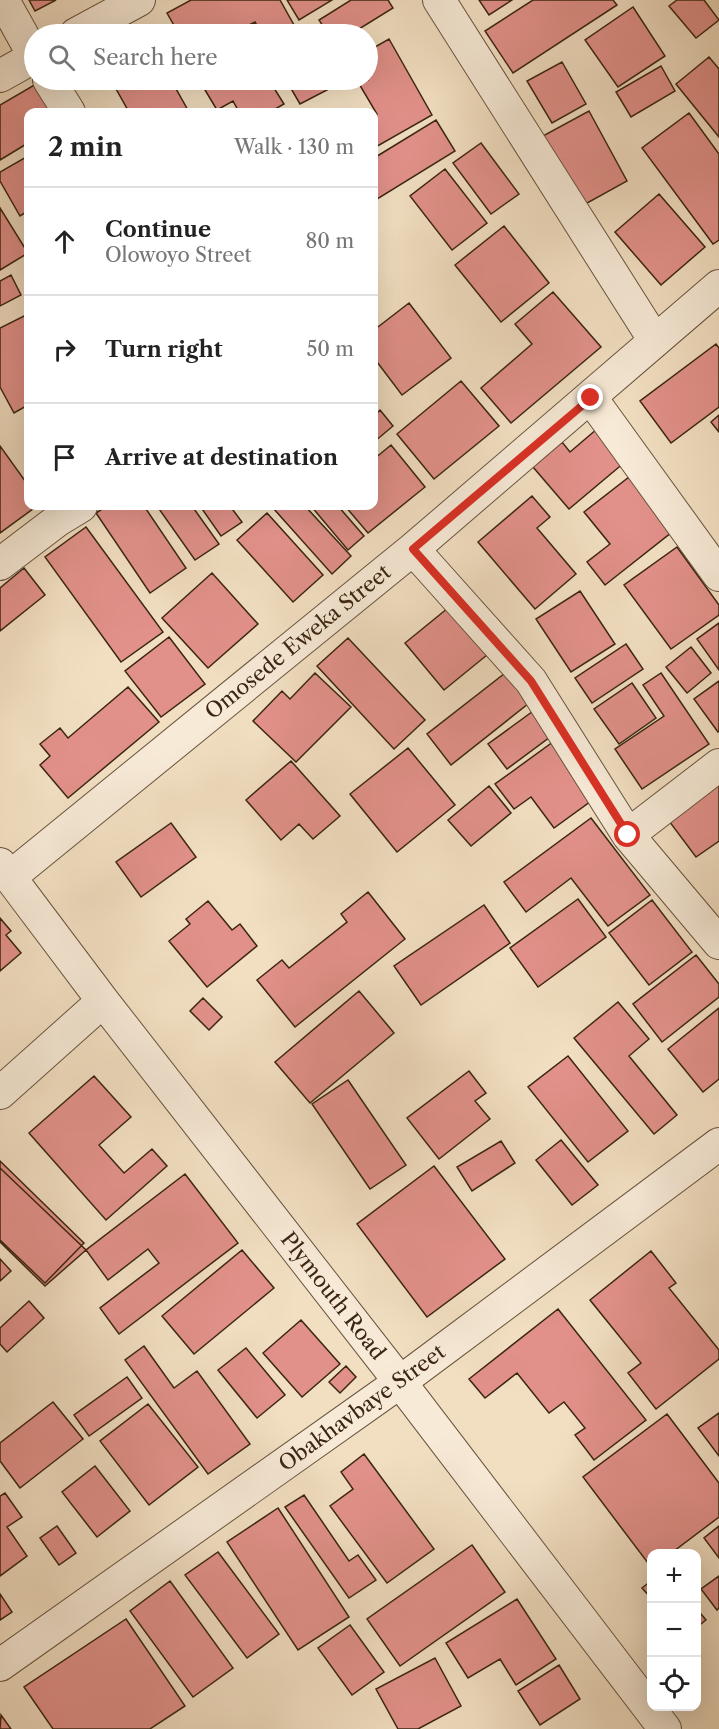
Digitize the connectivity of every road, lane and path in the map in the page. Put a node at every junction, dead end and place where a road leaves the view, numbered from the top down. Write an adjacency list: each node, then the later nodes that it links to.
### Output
1 (3, 0): 5 (street)
2 (139, 0): 4 (street)
3 (439, 0): 11 (street)
4 (95, 24)
5 (24, 39)
6 (24, 62): 7 (street)
7 (0, 75)
8 (55, 90): 9 (street)
9 (66, 108)
10 (719, 286): 11 (street, Omosede Eweka Street)
11 (655, 342): 12 (street, Omosede Eweka Street)
12 (591, 398): 14 (street, Omosede Eweka Street); 16 (street)
13 (74, 510): 15 (street)
14 (413, 549): 18 (street); 19 (street, Omosede Eweka Street)
15 (0, 564)
16 (719, 575)
17 (719, 765): 18 (street)
18 (628, 835): 20 (street)
19 (5, 871): 21 (street, Plymouth Road)
20 (719, 943)
21 (103, 1001): 22 (street); 24 (street, Plymouth Road)
22 (0, 1092)
23 (719, 1144): 24 (street, Obakhavbaye Street)
24 (400, 1382): 25 (street, Obakhavbaye Street); 26 (street, Plymouth Road)
25 (0, 1665)
26 (658, 1727)

